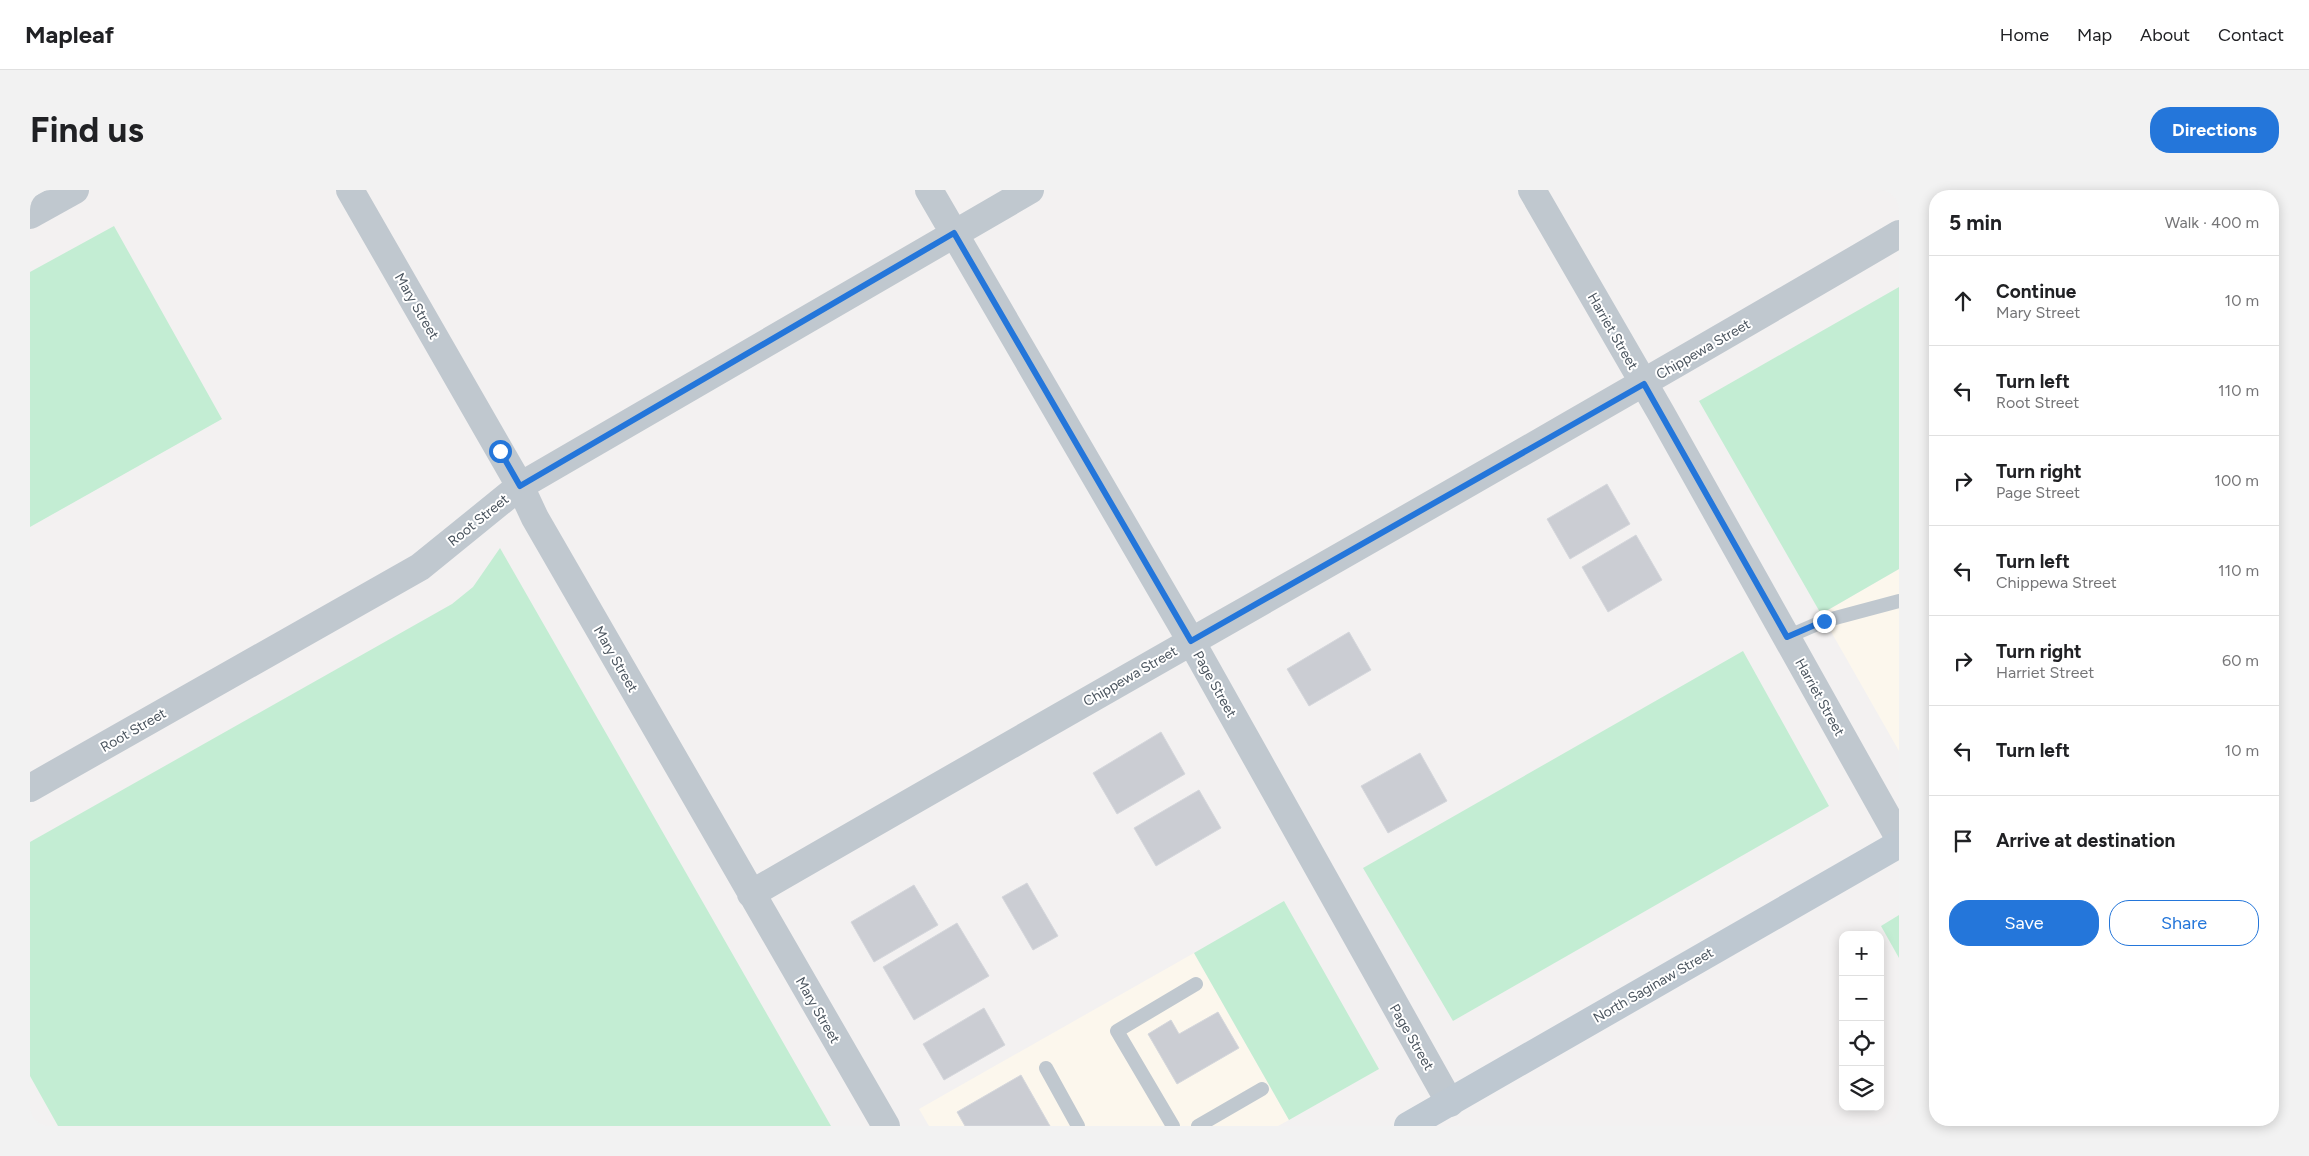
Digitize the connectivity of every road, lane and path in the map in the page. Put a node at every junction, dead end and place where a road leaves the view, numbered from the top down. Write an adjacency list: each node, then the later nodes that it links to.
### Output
1 (76, 190): 6 (street)
2 (350, 190): 10 (street, Mary Street)
3 (929, 190): 7 (street, Page Street)
4 (1030, 190): 7 (street, Root Street)
5 (1532, 190): 9 (street, Harriet Street)
6 (30, 215)
7 (954, 233): 10 (street, Root Street); 13 (street, Page Street)
8 (1899, 234): 9 (street, Chippewa Street)
9 (1644, 384): 12 (street, Harriet Street); 13 (street, Chippewa Street)
10 (520, 486): 14 (street, Root Street); 17 (street, Mary Street)
11 (1899, 601): 12 (lane)
12 (1787, 637): 15 (street, Harriet Street)
13 (1191, 641): 17 (street, Chippewa Street); 21 (street, Page Street)
14 (30, 788)
15 (1899, 838)
16 (1899, 844): 21 (main road, North Saginaw Street)
17 (752, 894): 22 (street, Mary Street)
18 (1196, 984): 24 (lane)
19 (1046, 1068): 23 (lane)
20 (1262, 1089): 25 (lane)
21 (1450, 1102): 26 (main road, North Saginaw Street)
22 (886, 1126)
23 (1078, 1126)
24 (1173, 1126)
25 (1198, 1126)
26 (1408, 1126)

